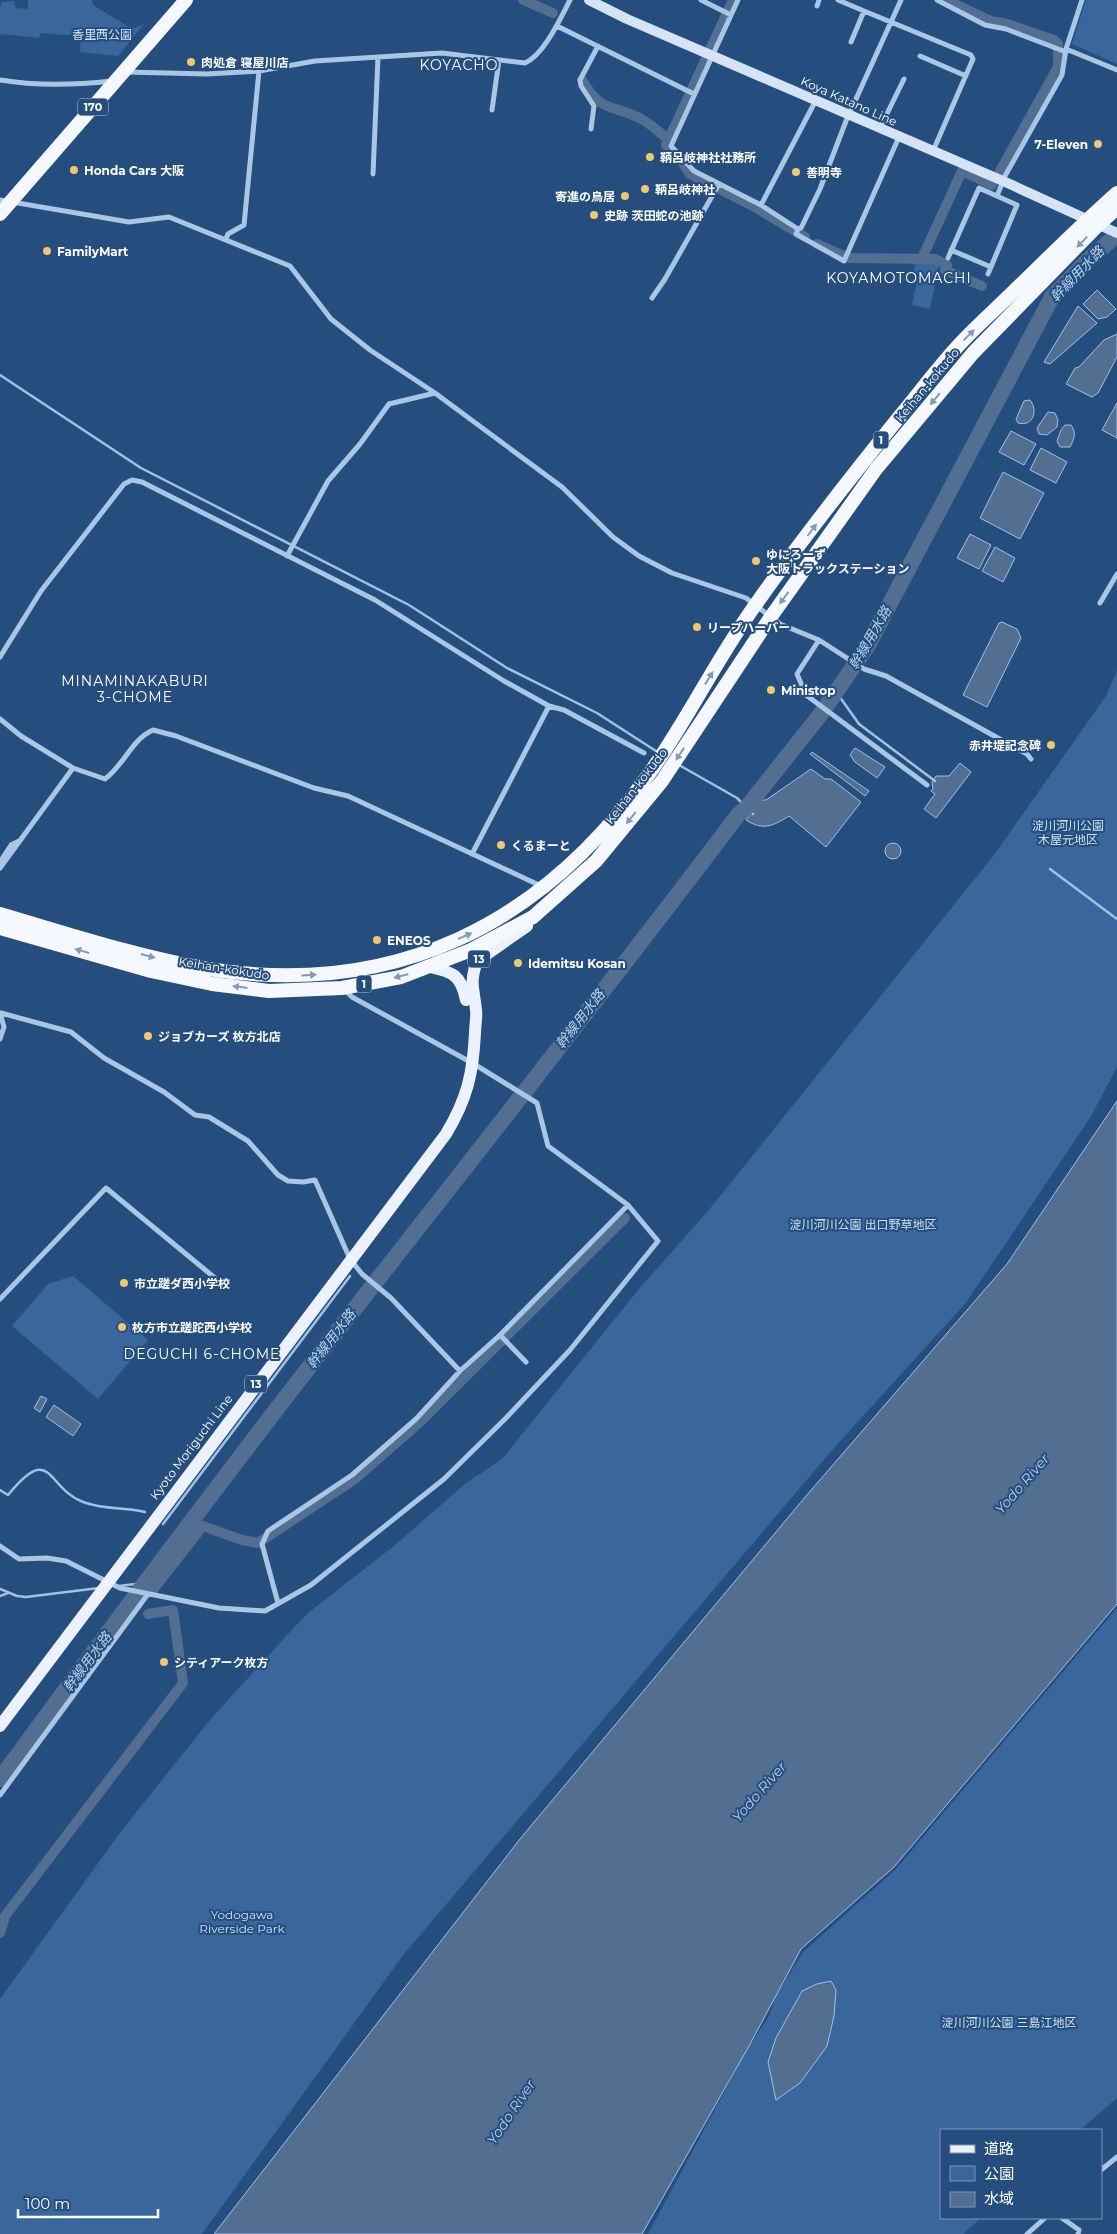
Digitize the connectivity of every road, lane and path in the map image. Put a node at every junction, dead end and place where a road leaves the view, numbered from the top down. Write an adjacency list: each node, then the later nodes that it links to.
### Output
1 (186, 0): 26 (highway, 170)
2 (570, 0): 16 (street)
3 (589, 0): 20 (main road, Koya Katano Line)
4 (702, 0): 14 (street)
5 (738, 0): 14 (street)
6 (819, 0): 12 (street)
7 (838, 0): 13 (street)
8 (900, 0): 15 (street)
9 (937, 0): 11 (street)
10 (1082, 0): 19 (street)
11 (951, 4): 19 (street)
12 (816, 6)
13 (864, 11): 15 (street); 17 (street)
14 (728, 13): 20 (street)
15 (891, 23): 27 (street); 33 (street)
16 (556, 26): 18 (street); 23 (street)
17 (850, 42)
18 (598, 46): 30 (street); 35 (street)
19 (1062, 49): 24 (street); 39 (street)
20 (708, 54): 30 (street); 31 (main road, Koya Katano Line)
21 (920, 56): 27 (street)
22 (378, 57): 23 (street); 25 (street); 38 (street)
23 (499, 60): 32 (street)
24 (1117, 70)
25 (259, 71): 26 (street); 50 (street)
26 (119, 76): 29 (street); 43 (highway, 170)
27 (966, 76): 37 (street)
28 (904, 79): 34 (street)
29 (0, 80)
30 (694, 94): 40 (street)
31 (816, 100): 33 (main road, Koya Katano Line); 44 (street)
32 (492, 110)
33 (850, 115): 34 (main road, Koya Katano Line); 48 (street)
34 (880, 128): 36 (main road, Koya Katano Line)
35 (591, 129)
36 (900, 137): 37 (main road, Koya Katano Line); 48 (street)
37 (933, 152): 39 (main road, Koya Katano Line)
38 (373, 174)
39 (1003, 181): 42 (street); 47 (main road, Koya Katano Line)
40 (719, 184): 44 (street); 55 (street)
41 (1117, 192): 47 (highway, Keihan-kokudo / 1)
42 (997, 196): 51 (street); 53 (street)
43 (5, 202): 46 (highway, 170); 50 (street)
44 (761, 205): 48 (street)
45 (1117, 208): 47 (highway, Keihan-kokudo / 1)
46 (0, 214)
47 (1092, 223): 49 (main road, Koya Katano Line); 60 (highway, Keihan-kokudo / 1, one-way to 47); 61 (highway, Keihan-kokudo / 1, one-way to 61)
48 (797, 231)
49 (1115, 232)
50 (226, 239): 56 (street)
51 (951, 250): 52 (street); 53 (street)
52 (948, 258)
53 (991, 267): 54 (street)
54 (988, 274)
55 (652, 298)
56 (435, 393): 57 (street); 60 (street)
57 (288, 554): 63 (street); 64 (street)
58 (1117, 574): 59 (street)
59 (1100, 603)
60 (754, 606): 61 (street); 74 (highway, Keihan-kokudo / 1, one-way to 60)
61 (770, 618): 62 (street); 76 (highway, Keihan-kokudo / 1, one-way to 76)
62 (819, 640): 67 (street); 69 (street)
63 (0, 657)
64 (549, 706): 66 (street); 71 (street)
65 (0, 719): 68 (street)
66 (644, 754)
67 (1032, 759)
68 (73, 768): 70 (street); 71 (street)
69 (927, 785)
70 (19, 841): 72 (street); 73 (street)
71 (472, 854): 74 (street)
72 (0, 862)
73 (0, 868)
74 (545, 887): 75 (highway, Keihan-kokudo / 1, one-way to 74)
75 (0, 912)
76 (532, 917): 78 (highway, Keihan-kokudo / 1); 81 (main road, Kyoto Moriguchi Line / 13)
77 (0, 928): 79 (highway, Keihan-kokudo / 1, one-way to 77)
78 (430, 967): 79 (highway, Keihan-kokudo / 1, one-way to 79); 81 (main road, Kyoto Moriguchi Line / 13)
79 (342, 988): 83 (street)
80 (1, 1013): 82 (street); 85 (street)
81 (475, 1026): 83 (main road, Kyoto Moriguchi Line / 13)
82 (0, 1039)
83 (474, 1064): 84 (street); 85 (main road, Kyoto Moriguchi Line / 13)
84 (628, 1205): 88 (street); 94 (street)
85 (350, 1259): 90 (street); 92 (main road, Kyoto Moriguchi Line / 13)
86 (215, 1278): 87 (street)
87 (0, 1299)
88 (500, 1334): 89 (street); 90 (street)
89 (526, 1362)
90 (460, 1371): 94 (street)
91 (0, 1546): 92 (street)
92 (107, 1582): 93 (street); 95 (main road, Kyoto Moriguchi Line / 13)
93 (148, 1594): 94 (street); 96 (street)
94 (278, 1604)
95 (0, 1726)
96 (0, 1795)
97 (1116, 2159): 98 (street)
98 (1102, 2169)
99 (1044, 2219): 101 (street)
100 (1063, 2219): 102 (street)
101 (1027, 2234)
102 (1078, 2234)

